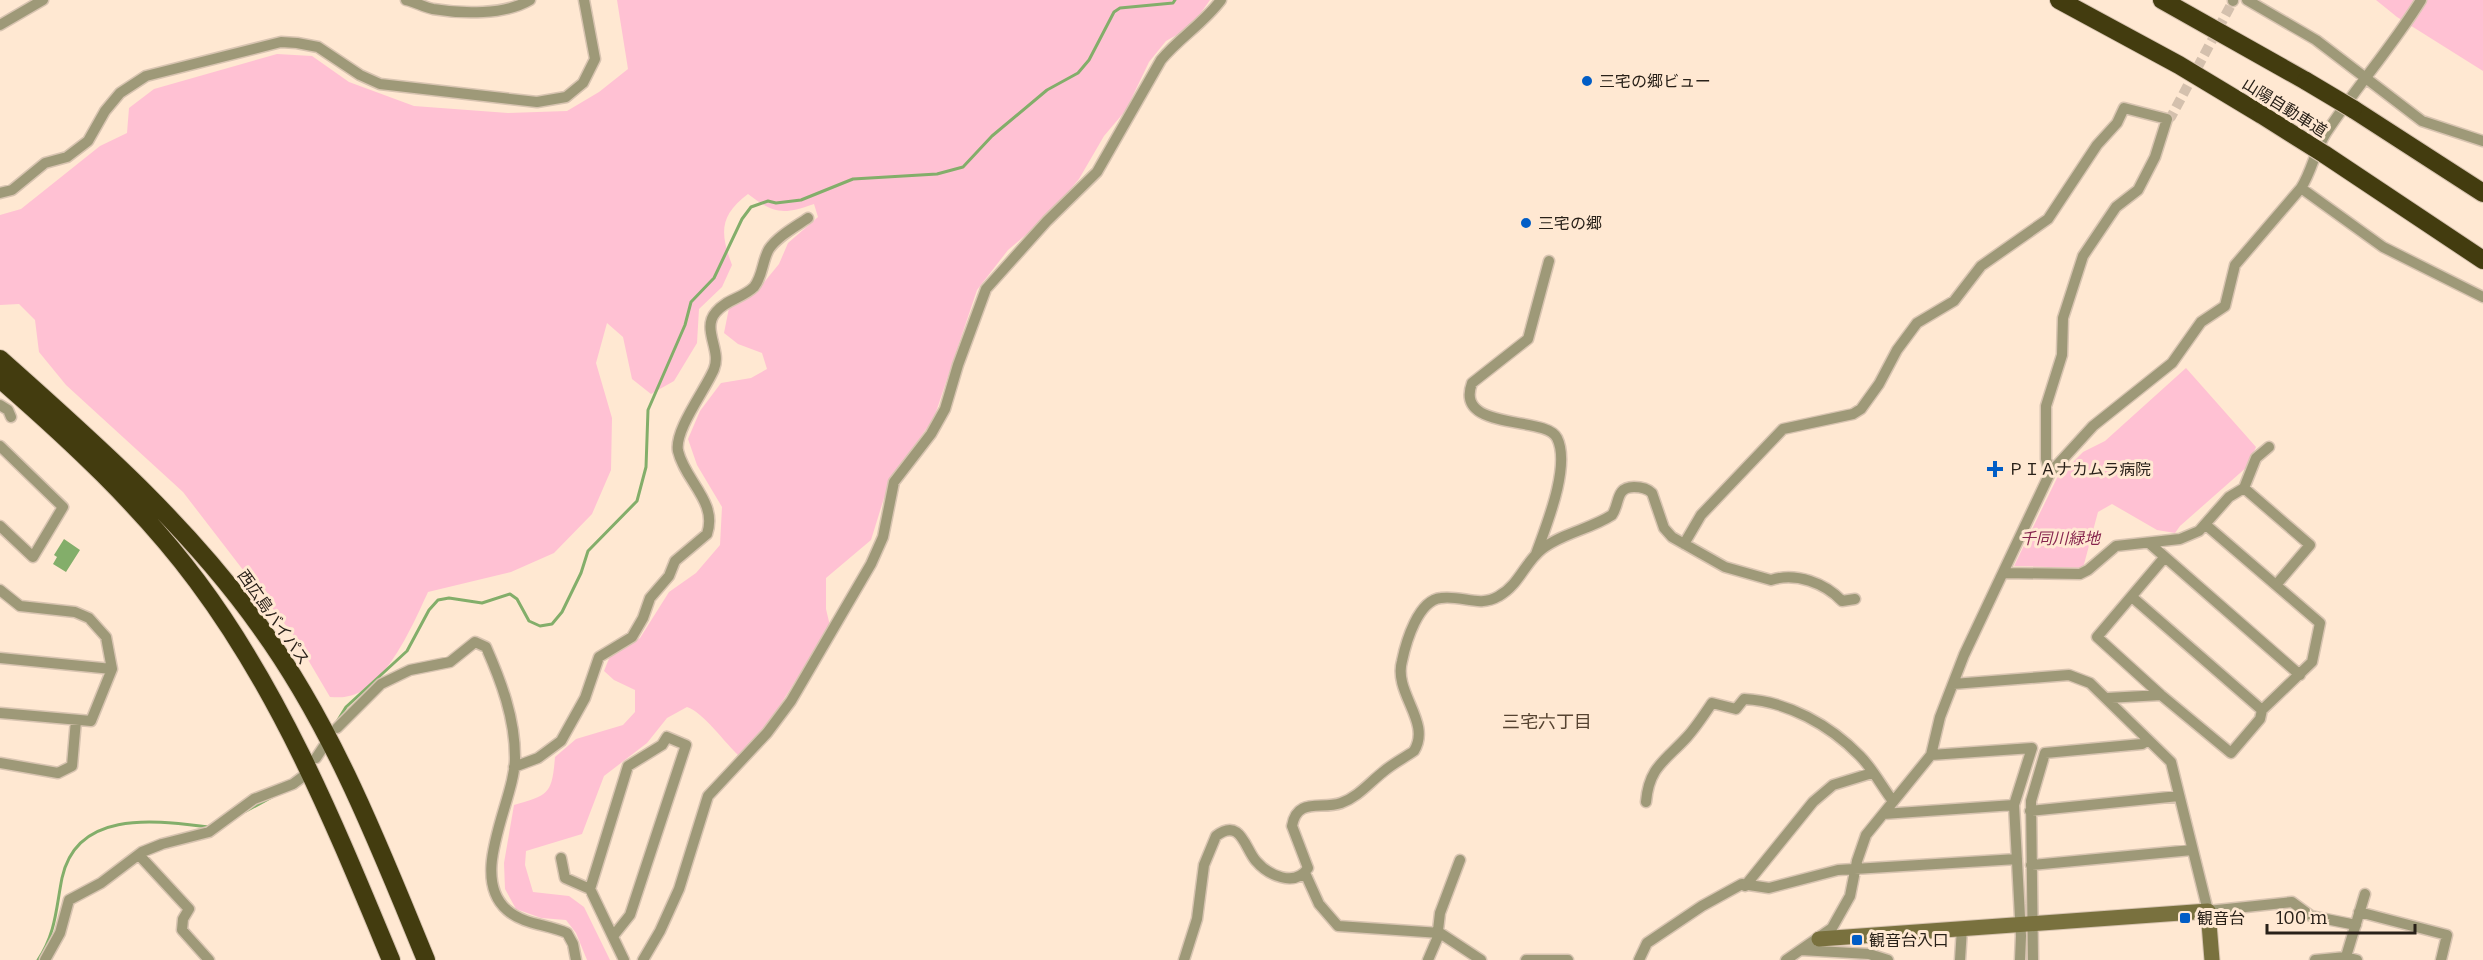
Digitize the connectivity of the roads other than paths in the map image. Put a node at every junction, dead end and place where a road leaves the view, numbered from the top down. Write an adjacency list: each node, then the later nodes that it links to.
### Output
1 (43, 0): 10 (street)
2 (406, 0): 3 (street)
3 (530, 0)
4 (585, 0): 14 (street)
5 (1221, 0): 94 (street)
6 (2059, 0): 17 (highway, 山陽自動車道, bridge)
7 (2162, 0): 15 (highway, 山陽自動車道, bridge)
8 (2247, 0): 11 (street)
9 (2421, 0): 11 (street)
10 (0, 25)
11 (2364, 79): 12 (street); 13 (street)
12 (2483, 141)
13 (2301, 188): 19 (street); 30 (street)
14 (0, 193)
15 (2483, 193)
16 (808, 218): 58 (street)
17 (2483, 260)
18 (1549, 261): 36 (street)
19 (2483, 297)
20 (0, 347): 25 (highway)
21 (0, 359): 25 (highway, 西広島バイパス)
22 (0, 379): 24 (highway)
23 (0, 385): 24 (highway)
24 (20, 396): 90 (highway)
25 (47, 402): 91 (highway, 西広島バイパス)
26 (0, 405): 27 (street)
27 (11, 417)
28 (0, 447): 33 (street)
29 (2269, 447): 31 (street)
30 (2050, 473): 35 (street); 38 (street)
31 (2244, 488): 32 (street); 39 (street)
32 (2206, 525): 34 (street); 39 (street)
33 (0, 526)
34 (2149, 543): 37 (street); 38 (street)
35 (1684, 544): 36 (street); 42 (street)
36 (1536, 554): 74 (street)
37 (2164, 558): 41 (street); 45 (street)
38 (2004, 573): 46 (street)
39 (2276, 585): 45 (street)
40 (0, 590): 44 (street)
41 (2132, 597): 47 (street); 49 (street)
42 (1855, 599)
43 (0, 658): 44 (street)
44 (112, 669): 51 (street)
45 (2300, 675): 49 (street)
46 (1953, 684): 48 (street); 55 (street)
47 (2161, 695): 48 (street); 49 (street)
48 (2107, 698): 53 (street)
49 (2262, 710)
50 (0, 713): 51 (street)
51 (76, 720): 57 (street)
52 (337, 728): 58 (street)
53 (2148, 740): 61 (street); 65 (street)
54 (324, 746): 56 (street)
55 (1931, 755): 62 (street); 64 (street)
56 (316, 758)
57 (0, 763)
58 (514, 767): 92 (street)
59 (1872, 773): 62 (street); 63 (street); 75 (street)
60 (305, 775): 68 (street)
61 (2179, 796): 65 (street); 67 (street)
62 (1893, 801): 66 (street)
63 (1646, 802)
64 (2014, 805): 66 (street); 70 (street)
65 (2030, 811): 72 (street)
66 (1883, 814): 73 (street)
67 (2192, 850): 72 (street); 78 (street)
68 (139, 855): 88 (street); 89 (street)
69 (561, 858): 76 (street)
70 (2017, 859): 73 (street); 80 (street)
71 (1460, 860): 83 (street)
72 (2031, 865): 80 (street)
73 (1855, 869): 75 (street); 85 (street)
74 (1305, 873): 83 (street); 95 (street)
75 (1745, 886): 100 (street)
76 (590, 889): 84 (street); 84 (street)
77 (2365, 894): 79 (street)
78 (2208, 911): 80 (street); 81 (street); 106 (street)
79 (2359, 912): 81 (street); 108 (street)
80 (2027, 924): 82 (street); 104 (street); 105 (street)
81 (2356, 924): 87 (street)
82 (1962, 928): 85 (street); 103 (street)
83 (1436, 932): 96 (street); 97 (street)
84 (614, 935): 93 (street)
85 (1819, 939): 86 (street)
86 (1801, 950): 101 (street); 102 (street)
87 (2349, 959): 107 (street)
88 (45, 960)
89 (209, 960)
90 (391, 960)
91 (426, 960)
92 (576, 960)
93 (624, 960)
94 (643, 960)
95 (1185, 960)
96 (1428, 960)
97 (1481, 960)
98 (1526, 960): 99 (street)
99 (1568, 960)
100 (1639, 960)
101 (1786, 960)
102 (1888, 960)
103 (1960, 960)
104 (2020, 960)
105 (2033, 960)
106 (2212, 960)
107 (2315, 960)
108 (2441, 960)

